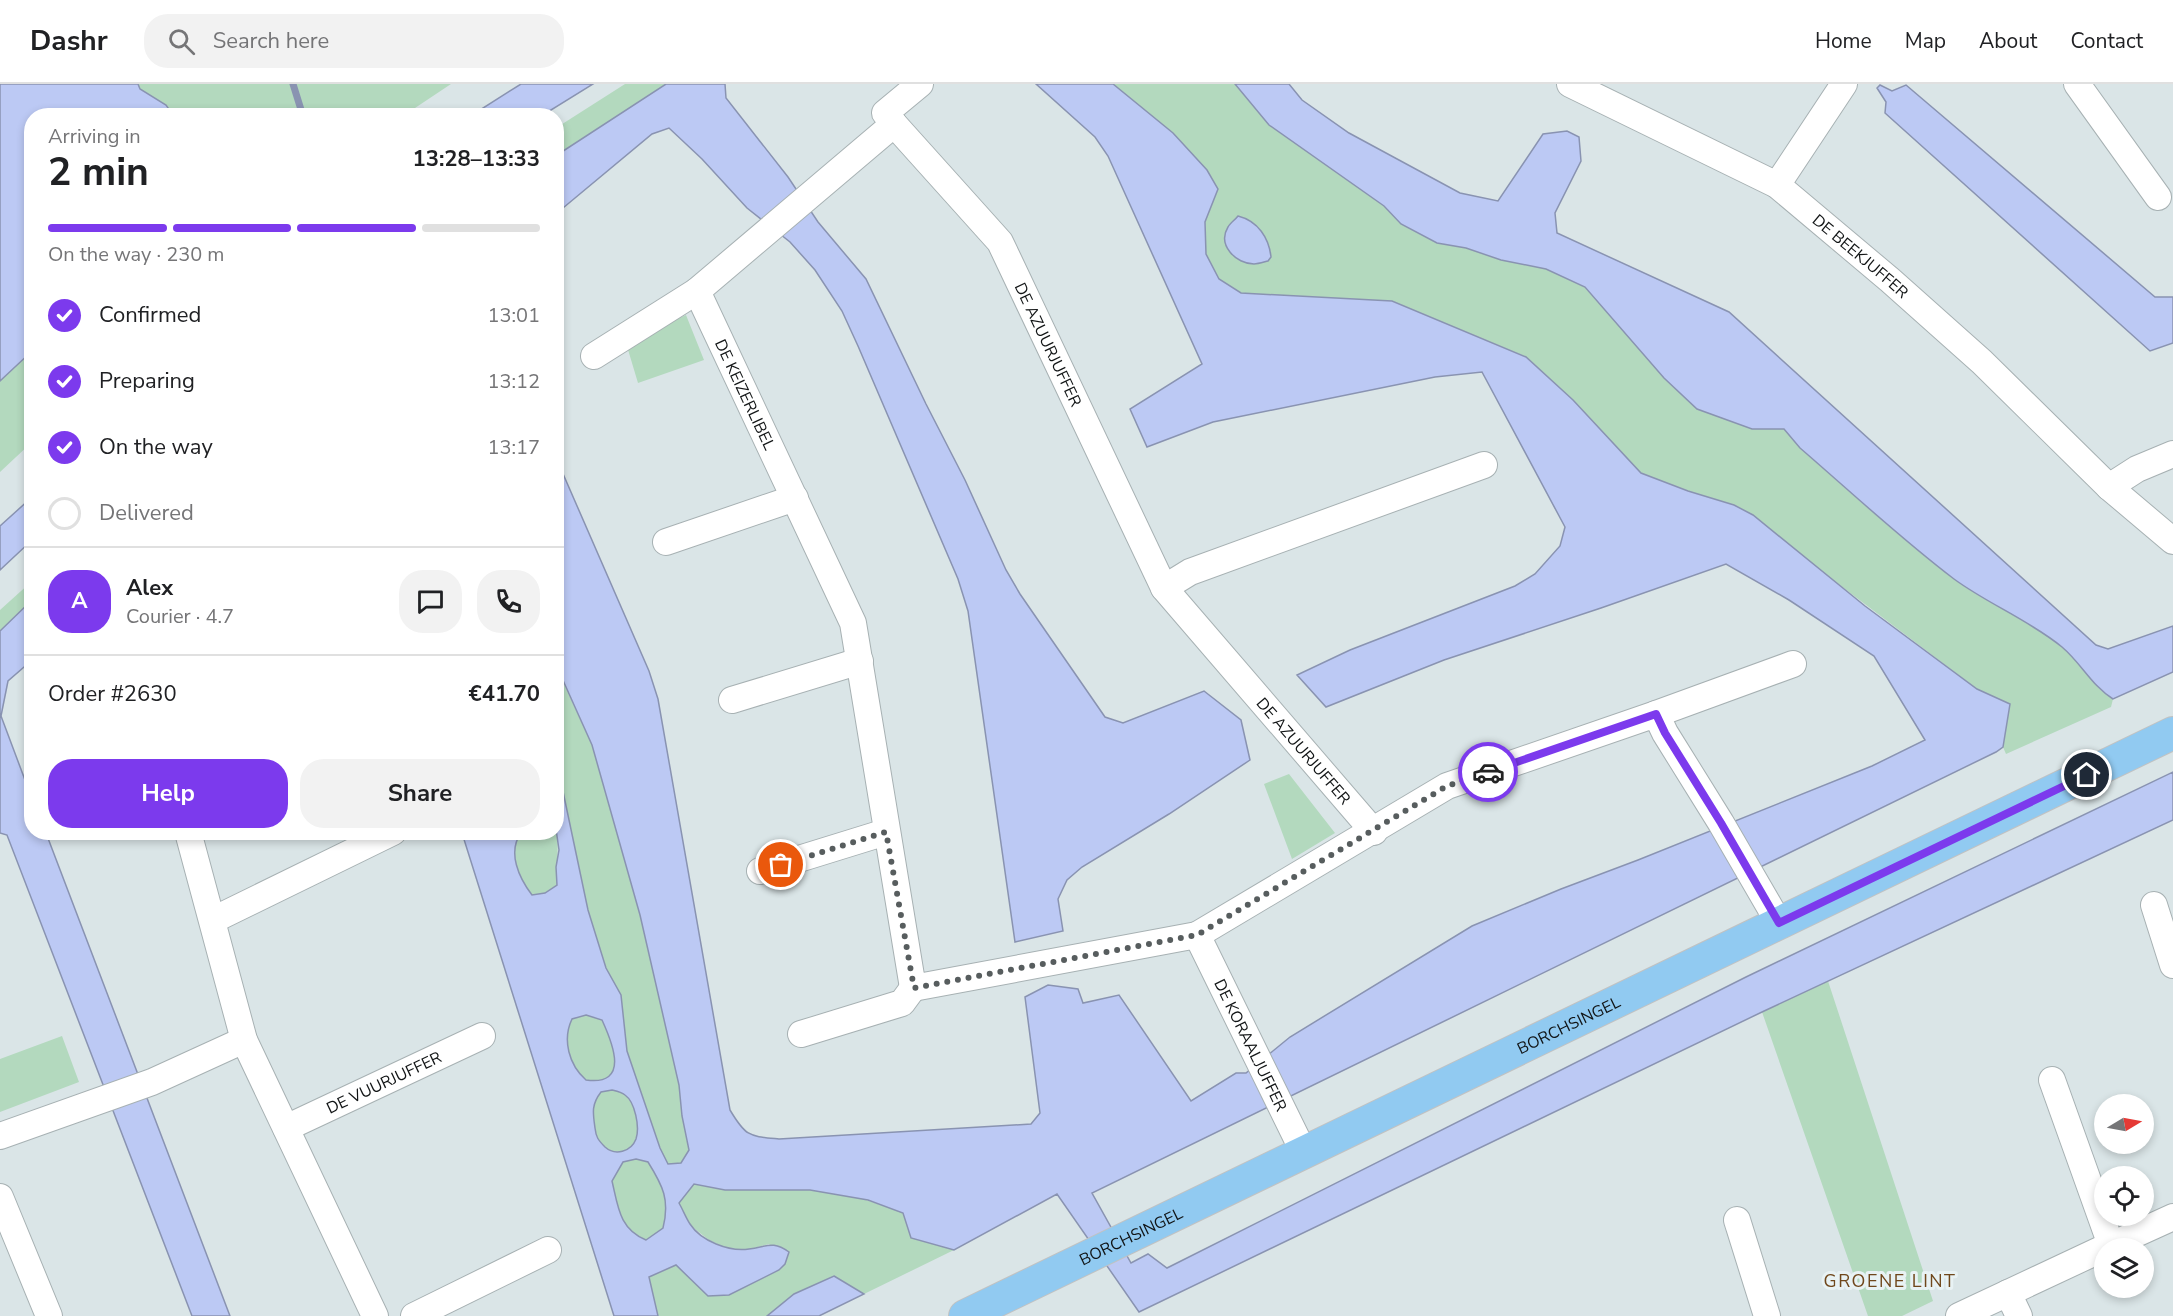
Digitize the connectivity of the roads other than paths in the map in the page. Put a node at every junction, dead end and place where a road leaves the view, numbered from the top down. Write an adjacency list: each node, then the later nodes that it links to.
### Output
1 (920, 84): 5 (street)
2 (1570, 84): 6 (street, DE BEEKJUFFER)
3 (1844, 84): 6 (street)
4 (2077, 84): 7 (street)
5 (894, 124): 8 (street); 16 (street, DE AZUURJUFFER)
6 (1777, 185): 12 (street, DE BEEKJUFFER)
7 (2158, 197)
8 (697, 291): 9 (street); 13 (street, DE KEIZERLIBEL)
9 (594, 356)
10 (2173, 454): 12 (street)
11 (1484, 465): 16 (street)
12 (2109, 487): 15 (street, DE BEEKJUFFER)
13 (795, 498): 14 (street); 17 (street, DE KEIZERLIBEL)
14 (666, 542)
15 (2173, 542)
16 (1164, 588): 23 (street, DE AZUURJUFFER)
17 (860, 661): 19 (street); 22 (street, DE KEIZERLIBEL)
18 (1793, 664): 20 (street)
19 (732, 700)
20 (1656, 714): 23 (street); 29 (street)
21 (2173, 733): 29 (main road, BORCHSINGEL)
22 (886, 832): 26 (street); 32 (street, DE KEIZERLIBEL)
23 (1374, 832): 30 (street)
24 (190, 840): 28 (street)
25 (377, 840): 28 (street)
26 (760, 871)
27 (2154, 905): 31 (street)
28 (213, 920): 35 (street)
29 (1779, 923): 39 (main road, BORCHSINGEL)
30 (1197, 935): 32 (street); 39 (street, DE KORAALJUFFER)
31 (2173, 965)
32 (914, 988): 33 (street)
33 (801, 1034)
34 (482, 1036): 37 (street, DE VUURJUFFER)
35 (244, 1040): 37 (street); 38 (street)
36 (2052, 1080): 43 (street)
37 (286, 1128): 49 (street)
38 (0, 1136)
39 (1304, 1153): 51 (main road, BORCHSINGEL)
40 (0, 1197): 48 (street)
41 (2173, 1217): 44 (street)
42 (1737, 1220): 52 (street)
43 (2104, 1238)
44 (2127, 1238)
45 (548, 1250): 50 (street)
46 (2094, 1253): 47 (street)
47 (2008, 1293): 53 (street); 54 (street)
48 (50, 1316)
49 (375, 1316)
50 (414, 1316)
51 (965, 1316)
52 (1767, 1316)
53 (1959, 1316)
54 (2019, 1316)

